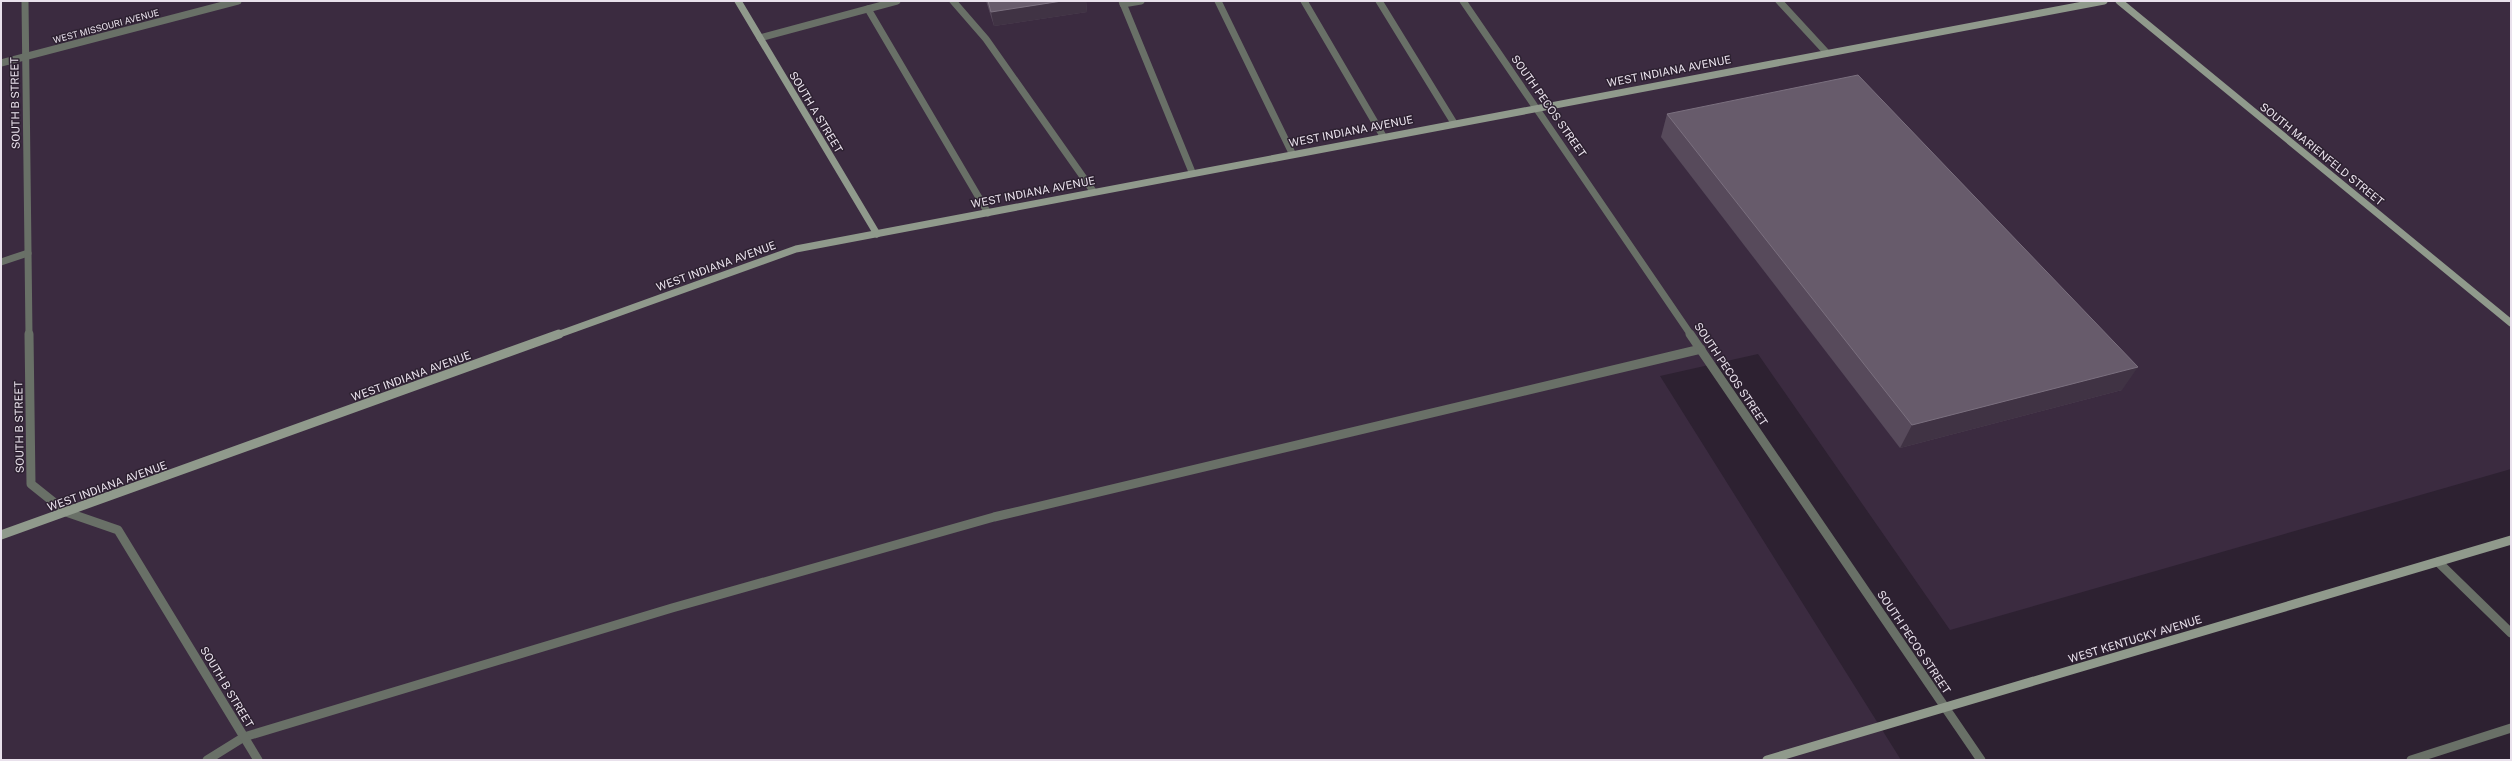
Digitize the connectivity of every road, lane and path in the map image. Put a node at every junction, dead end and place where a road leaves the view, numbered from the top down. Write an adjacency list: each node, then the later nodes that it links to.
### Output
1 (24, 1): 18 (street, SOUTH B STREET)
2 (238, 1): 18 (street, WEST MISSOURI AVENUE)
3 (738, 1): 16 (street, SOUTH A STREET)
4 (897, 1): 15 (street)
5 (953, 1): 25 (street)
6 (1141, 1): 14 (street)
7 (1218, 1): 23 (street)
8 (1304, 1): 22 (street)
9 (1379, 1): 21 (street)
10 (1463, 1): 20 (street, SOUTH PECOS STREET)
11 (1779, 1): 17 (street)
12 (2104, 1): 17 (street, WEST INDIANA AVENUE)
13 (2119, 1): 30 (street, SOUTH MARIENFELD STREET)
14 (1122, 2): 24 (street)
15 (868, 9): 16 (street); 26 (street)
16 (760, 38): 27 (street, SOUTH A STREET)
17 (1827, 53): 20 (street, WEST INDIANA AVENUE)
18 (25, 57): 19 (street, WEST MISSOURI AVENUE); 28 (street, SOUTH B STREET)
19 (1, 63)
20 (1536, 107): 21 (street, WEST INDIANA AVENUE); 31 (street, SOUTH PECOS STREET)
21 (1454, 123): 22 (street, WEST INDIANA AVENUE)
22 (1383, 136): 23 (street, WEST INDIANA AVENUE)
23 (1292, 153): 24 (street, WEST INDIANA AVENUE)
24 (1192, 172): 25 (street, WEST INDIANA AVENUE)
25 (1093, 191): 26 (street, WEST INDIANA AVENUE)
26 (988, 213): 27 (street, WEST INDIANA AVENUE)
27 (877, 234): 32 (street, WEST INDIANA AVENUE)
28 (28, 254): 29 (street); 32 (street, SOUTH B STREET)
29 (1, 262)
30 (2511, 323)
31 (1701, 349): 37 (street, SOUTH PECOS STREET); 39 (street)
32 (66, 512): 33 (street, WEST INDIANA AVENUE); 39 (street, SOUTH B STREET)
33 (1, 535)
34 (2511, 540): 35 (street, WEST KENTUCKY AVENUE)
35 (2438, 562): 36 (street); 37 (street, WEST KENTUCKY AVENUE)
36 (2511, 633)
37 (1945, 708): 42 (street, WEST KENTUCKY AVENUE); 43 (street, SOUTH PECOS STREET)
38 (2511, 728): 44 (street)
39 (244, 737): 40 (street); 41 (street, SOUTH B STREET)
40 (207, 760)
41 (258, 760)
42 (1766, 760)
43 (1981, 760)
44 (2412, 760)

